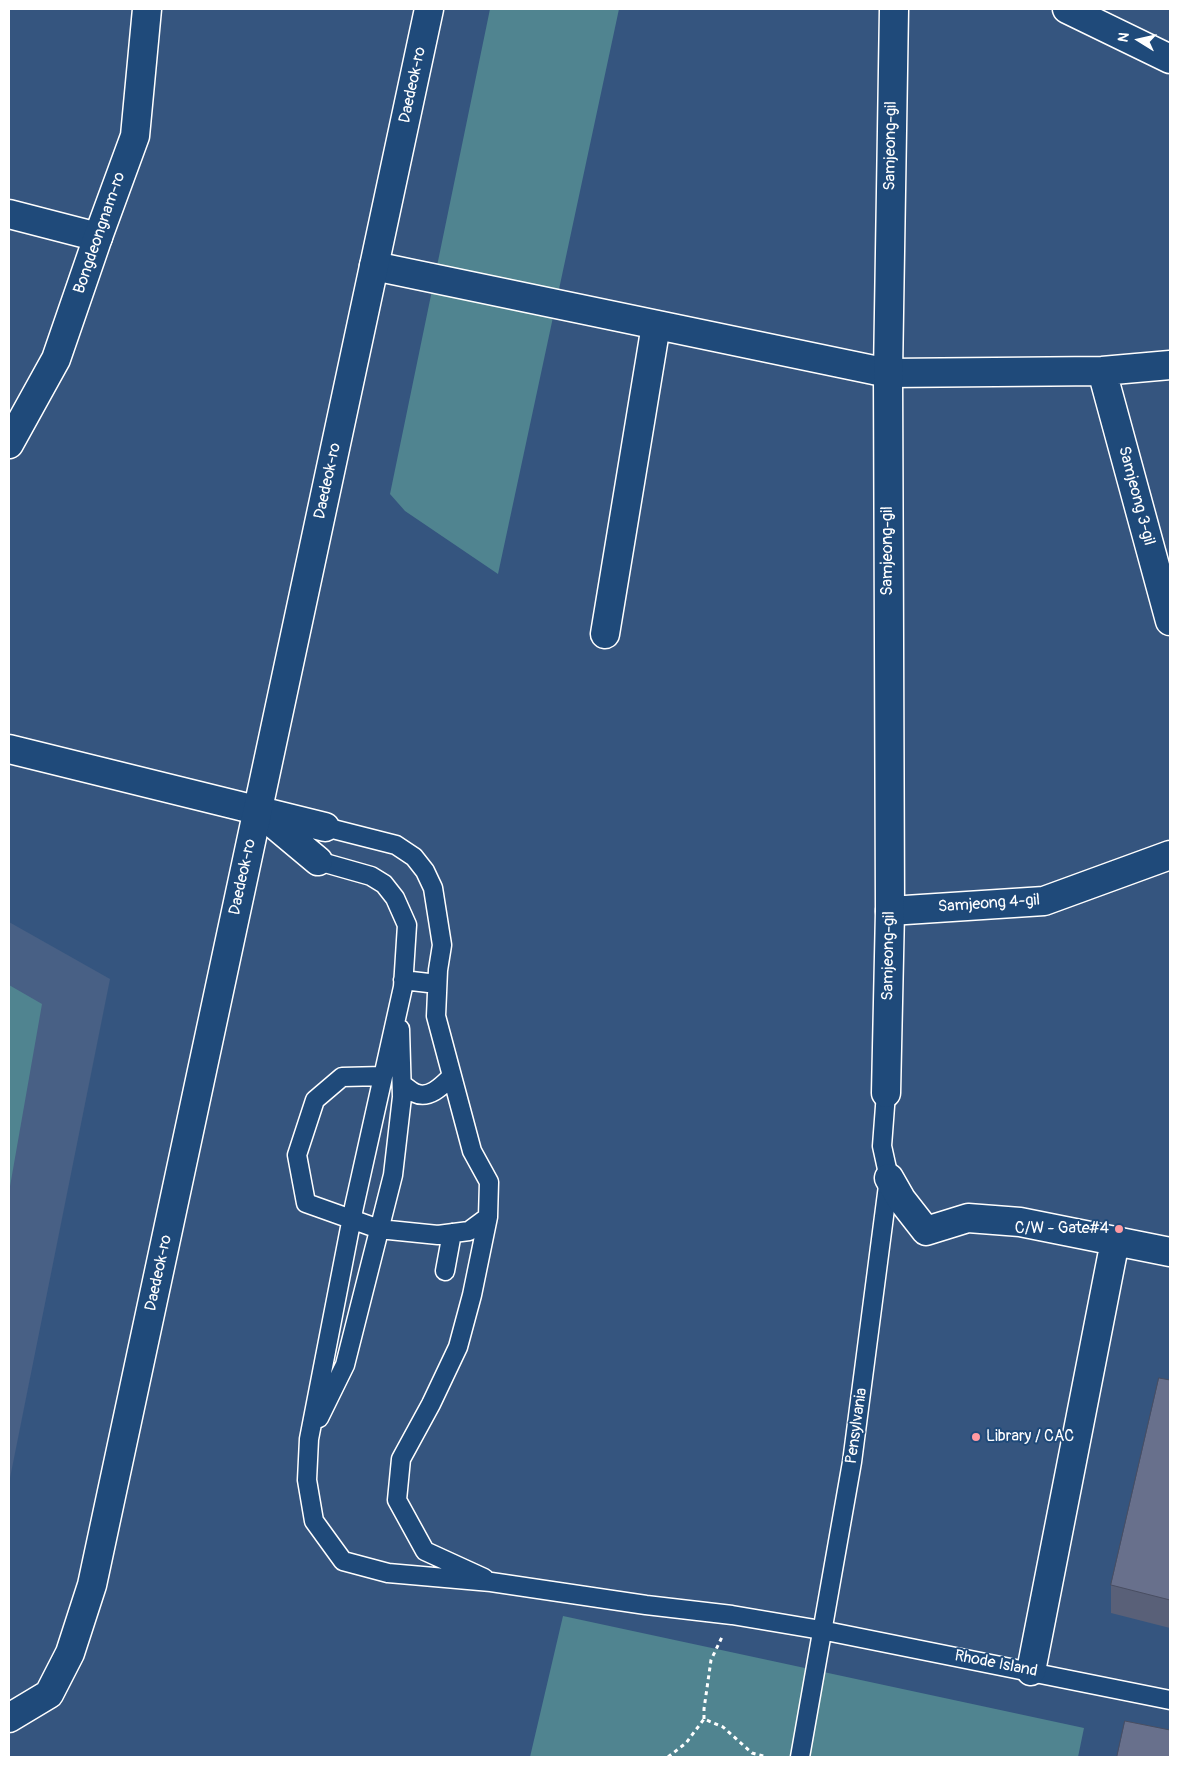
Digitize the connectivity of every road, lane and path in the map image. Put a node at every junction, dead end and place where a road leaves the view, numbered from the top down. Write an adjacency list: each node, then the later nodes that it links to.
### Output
1 (147, 9): 7 (street, Bongdeongnam-ro)
2 (429, 9): 8 (street, Daedeok-ro)
3 (894, 9): 12 (street, Samjeong-gil)
4 (1067, 9): 5 (street)
5 (1170, 59)
6 (9, 214): 7 (street)
7 (98, 237): 13 (street, Bongdeongnam-ro)
8 (374, 266): 9 (street); 17 (street, Daedeok-ro)
9 (656, 325): 12 (street); 15 (street)
10 (1170, 365): 11 (street)
11 (1102, 371): 12 (street); 14 (street, Samjeong 3-gil)
12 (888, 372): 21 (street, Samjeong-gil)
13 (9, 444)
14 (1170, 620)
15 (605, 634)
16 (9, 749): 17 (street)
17 (258, 811): 18 (street); 20 (street); 43 (street, Daedeok-ro)
18 (325, 827): 23 (lane)
19 (1170, 855): 21 (street, Samjeong 4-gil)
20 (318, 861): 22 (lane)
21 (890, 911): 28 (street, Samjeong-gil)
22 (403, 980): 23 (lane); 24 (lane)
23 (437, 984): 26 (lane)
24 (399, 1001): 25 (lane); 27 (lane)
25 (383, 1076): 31 (lane); 31 (lane)
26 (452, 1076): 27 (lane); 30 (lane)
27 (402, 1084): 32 (lane)
28 (886, 1093): 29 (lane, Pensylvania)
29 (889, 1178): 34 (street); 40 (lane, Pensylvania)
30 (488, 1217): 33 (lane); 38 (lane)
31 (352, 1219): 32 (lane); 37 (lane)
32 (379, 1229): 33 (lane); 37 (lane)
33 (452, 1233): 36 (lane)
34 (1115, 1241): 35 (street); 41 (street)
35 (1170, 1252)
36 (445, 1271)
37 (309, 1438): 38 (lane)
38 (491, 1582): 39 (lane, Rhode Island)
39 (732, 1615): 40 (lane, Rhode Island); 44 (path)
40 (821, 1630): 41 (lane, Rhode Island); 47 (lane, Pensylvania)
41 (1031, 1671): 42 (lane, Rhode Island)
42 (1170, 1700)
43 (9, 1718)
44 (704, 1719): 45 (path); 46 (path)
45 (668, 1757)
46 (767, 1757)
47 (800, 1757)

